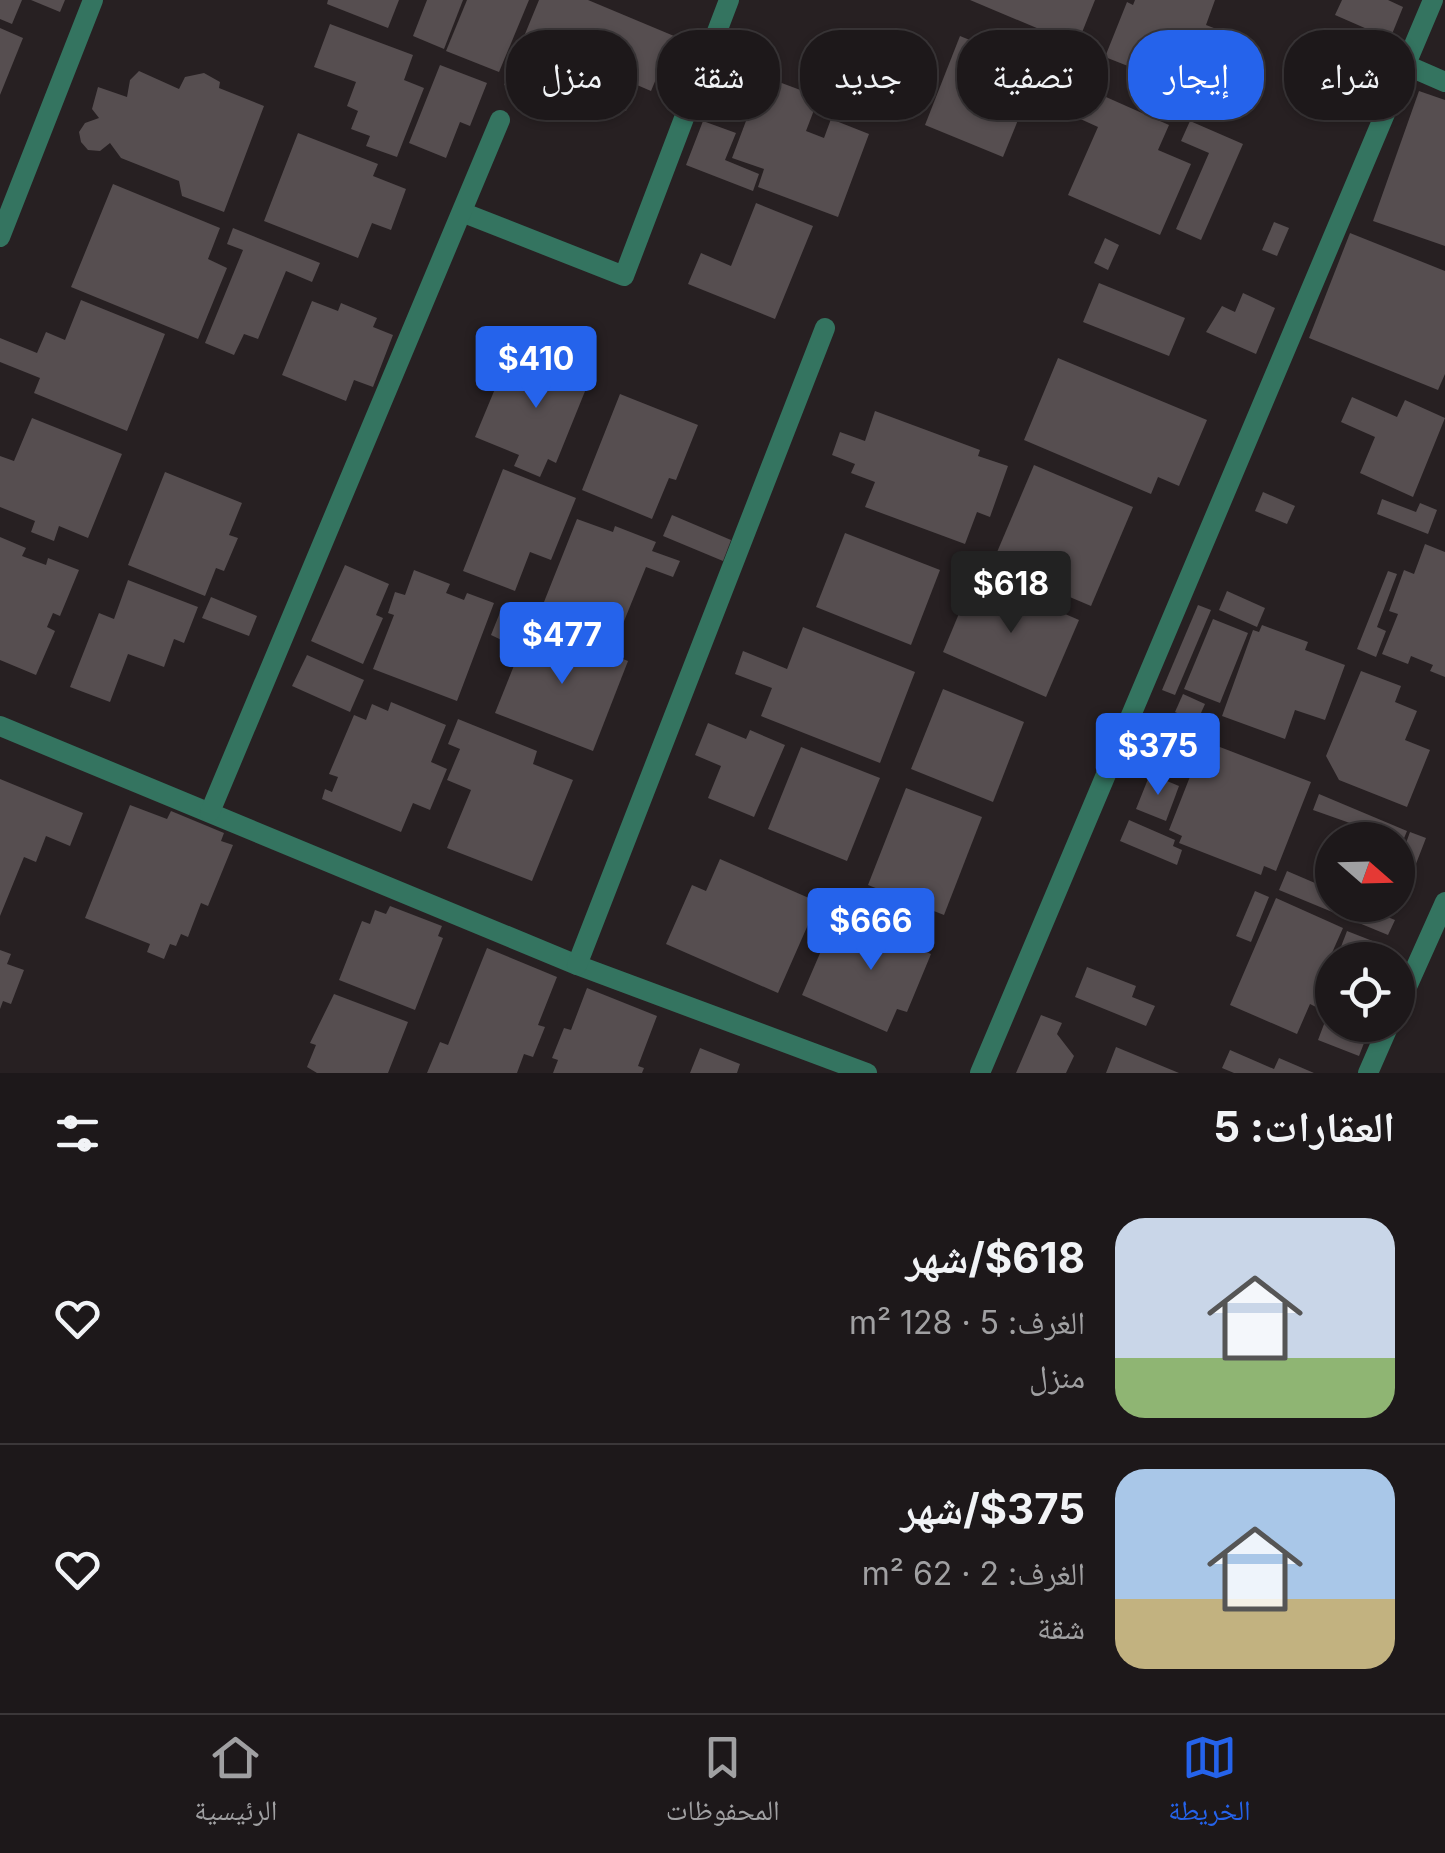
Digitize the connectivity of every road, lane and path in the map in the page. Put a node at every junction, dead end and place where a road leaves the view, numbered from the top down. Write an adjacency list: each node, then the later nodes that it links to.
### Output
1 (92, 0): 10 (street)
2 (729, 0): 9 (street)
3 (1433, 0): 4 (street)
4 (1415, 43)
5 (1415, 68): 6 (street)
6 (1445, 82)
7 (500, 120): 9 (street)
8 (1382, 120): 19 (street)
9 (464, 213): 13 (street)
10 (0, 237)
11 (825, 328): 15 (street)
12 (0, 726): 13 (street)
13 (210, 812): 15 (street)
14 (1445, 902): 16 (street)
15 (578, 965): 18 (street)
16 (1415, 969)
17 (1382, 1042): 20 (street)
18 (867, 1073)
19 (980, 1073)
20 (1368, 1073)

